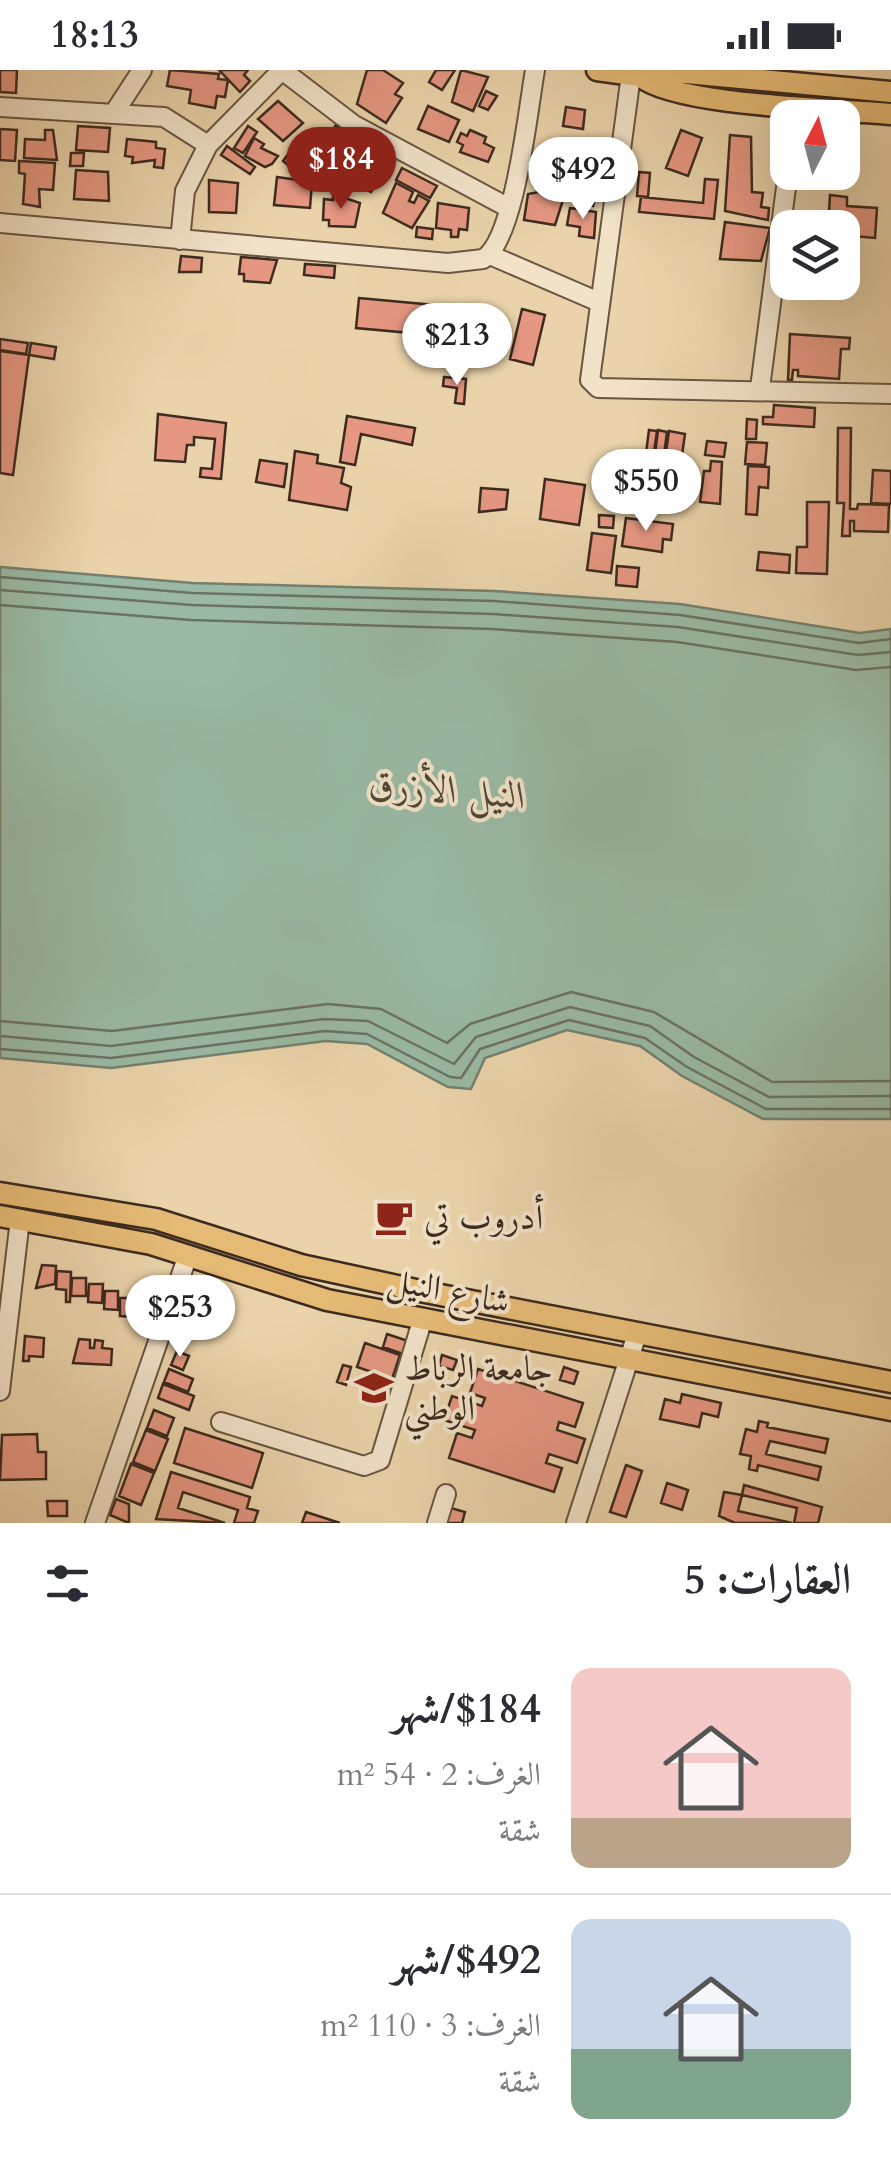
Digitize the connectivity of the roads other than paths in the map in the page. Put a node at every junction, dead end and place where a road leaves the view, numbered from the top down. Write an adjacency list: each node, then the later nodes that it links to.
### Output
1 (142, 70): 12 (street)
2 (282, 70): 14 (street); 16 (street)
3 (536, 70): 16 (street)
4 (597, 70): 5 (main road)
5 (636, 75): 6 (main road); 20 (street)
6 (664, 77): 7 (main road)
7 (695, 80): 8 (main road); 9 (main road)
8 (891, 92)
9 (770, 103)
10 (0, 107): 12 (street)
11 (860, 113): 13 (main road)
12 (114, 114): 14 (street)
13 (891, 114)
14 (208, 144): 18 (street)
15 (786, 190): 21 (street)
16 (509, 208): 19 (street)
17 (0, 223): 18 (street)
18 (180, 240): 19 (street)
19 (490, 254): 20 (street)
20 (599, 302): 21 (street)
21 (760, 388): 22 (street)
22 (891, 394)
23 (0, 1193): 27 (main road, شارع النيل)
24 (10, 1217): 25 (main road, شارع النيل); 30 (street)
25 (188, 1254): 26 (main road, شارع النيل); 34 (street)
26 (423, 1318): 28 (main road, شارع النيل); 32 (street)
27 (637, 1334): 28 (street); 29 (main road, شارع النيل)
28 (629, 1358): 31 (main road, شارع النيل); 36 (street)
29 (891, 1382)
30 (0, 1391)
31 (891, 1410)
32 (221, 1422)
33 (446, 1494): 35 (street)
34 (95, 1523)
35 (436, 1523)
36 (576, 1523)

